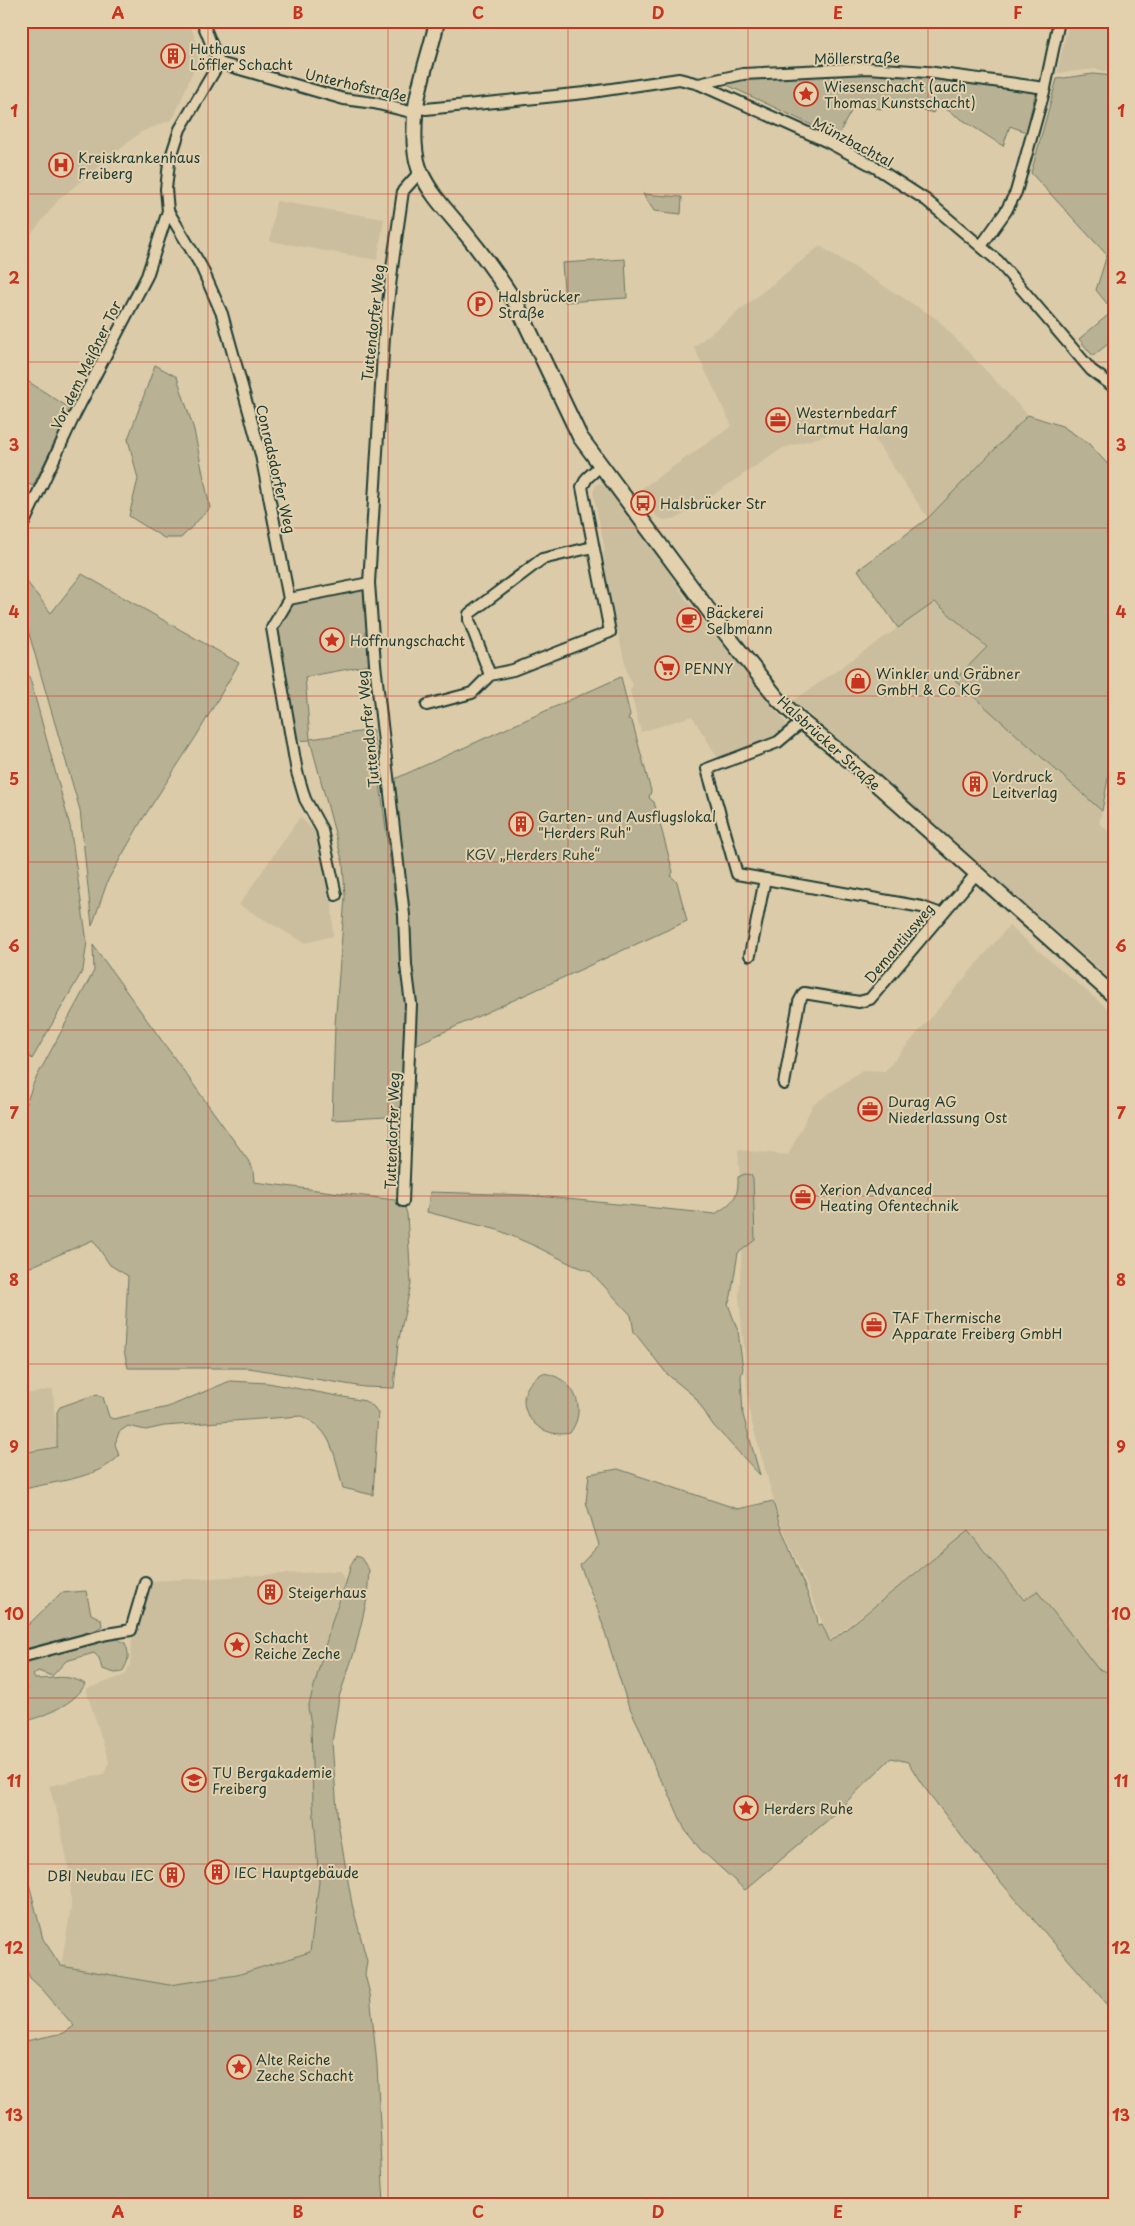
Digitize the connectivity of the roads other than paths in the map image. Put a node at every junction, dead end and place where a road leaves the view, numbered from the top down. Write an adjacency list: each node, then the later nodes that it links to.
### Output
1 (202, 21): 4 (street)
2 (437, 21): 7 (main road, Halsbrücker Straße)
3 (1059, 21): 6 (street)
4 (219, 63): 7 (street, Unterhofstraße); 9 (street, Conradsdorfer Weg)
5 (699, 84): 6 (street, Möllerstraße); 7 (street, Münzbachtal); 10 (street, Münzbachtal)
6 (1044, 88): 10 (street)
7 (416, 110): 8 (main road, Halsbrücker Straße)
8 (420, 172): 12 (main road, Halsbrücker Straße); 15 (street, Tuttendorfer Weg)
9 (168, 211): 13 (street, Vor dem Meißner Tor); 16 (street, Conradsdorfer Weg)
10 (982, 246): 11 (street, Münzbachtal)
11 (1114, 387)
12 (600, 465): 14 (street); 19 (main road, Halsbrücker Straße)
13 (21, 529)
14 (593, 547): 17 (street); 17 (street)
15 (369, 583): 16 (street); 27 (street, Tuttendorfer Weg)
16 (289, 599): 22 (street)
17 (490, 675): 18 (street)
18 (428, 705)
19 (802, 722): 20 (main road, Halsbrücker Straße); 21 (street)
20 (976, 874): 23 (street, Demantiusweg); 25 (main road, Halsbrücker Straße)
21 (765, 879): 23 (street); 24 (street)
22 (336, 895)
23 (941, 914): 26 (street, Demantiusweg)
24 (750, 955)
25 (1114, 996)
26 (784, 1084)
27 (403, 1201)
28 (145, 1582): 29 (street)
29 (21, 1657)

